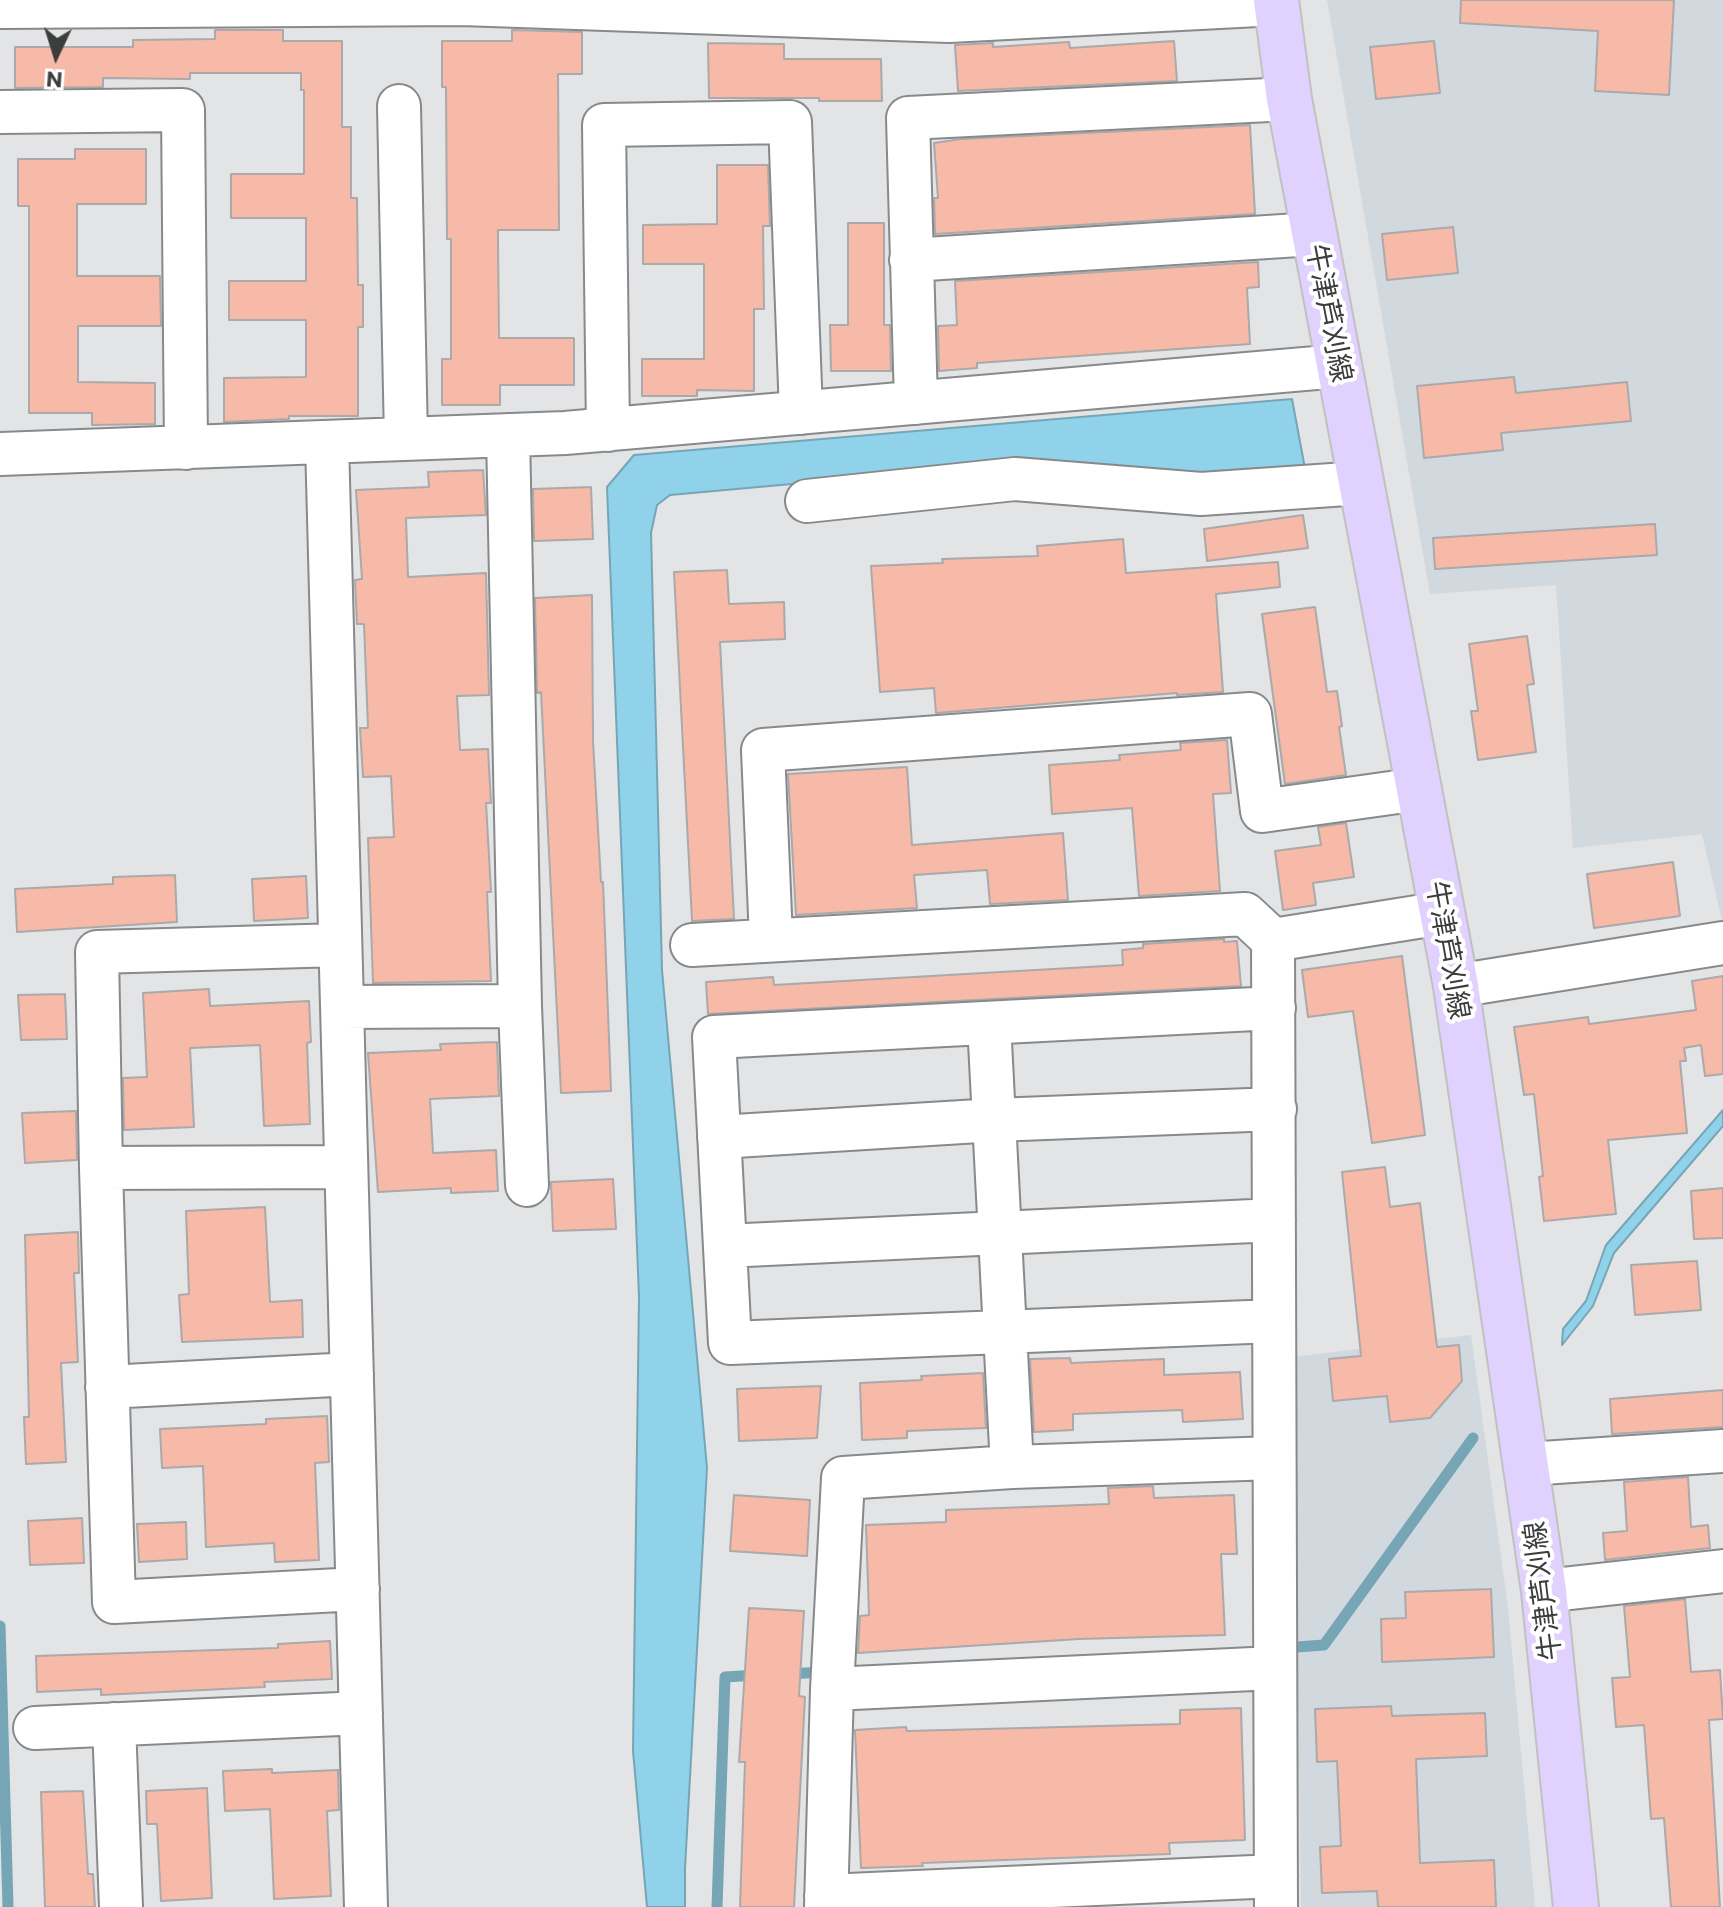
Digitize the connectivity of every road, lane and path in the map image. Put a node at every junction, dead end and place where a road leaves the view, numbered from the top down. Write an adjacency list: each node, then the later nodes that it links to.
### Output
1 (1276, 2): 2 (street); 3 (main road, 牛津芦刈線)
2 (0, 7)
3 (1289, 99): 6 (main road, 牛津芦刈線); 7 (street)
4 (399, 106): 13 (street)
5 (0, 112): 15 (street)
6 (1314, 234): 7 (street); 8 (main road, 牛津芦刈線)
7 (911, 260): 9 (street)
8 (1339, 366): 9 (street); 17 (main road, 牛津芦刈線)
9 (916, 403): 10 (street)
10 (801, 413): 11 (street); 11 (street)
11 (608, 430): 12 (street)
12 (508, 435): 13 (street); 27 (street)
13 (406, 439): 14 (street)
14 (327, 442): 15 (street); 24 (street)
15 (186, 448): 16 (street)
16 (0, 454)
17 (1361, 483): 18 (street); 19 (main road, 牛津芦刈線)
18 (807, 501)
19 (1419, 789): 20 (main road, 牛津芦刈線); 21 (street)
20 (1442, 913): 22 (street); 26 (main road, 牛津芦刈線)
21 (771, 939): 22 (street); 25 (street)
22 (1273, 940): 29 (street)
23 (1723, 943): 26 (street)
24 (340, 945): 28 (street); 35 (street)
25 (692, 945)
26 (1456, 986): 46 (main road, 牛津芦刈線)
27 (520, 1006): 28 (street); 36 (street)
28 (342, 1007): 34 (street)
29 (1274, 1008): 30 (street); 31 (street)
30 (989, 1023): 32 (street); 33 (street)
31 (1275, 1109): 32 (street); 37 (street)
32 (995, 1120): 33 (street); 38 (street)
33 (719, 1137): 39 (street)
34 (346, 1167): 35 (street); 42 (street)
35 (101, 1168): 43 (street)
36 (527, 1185)
37 (1274, 1220): 38 (street); 40 (street)
38 (1001, 1233): 39 (street); 41 (street)
39 (725, 1246): 41 (street)
40 (1274, 1321): 41 (street); 45 (street)
41 (1007, 1331): 47 (street)
42 (352, 1374): 43 (street); 49 (street)
43 (107, 1387): 49 (street)
44 (1723, 1451): 46 (street)
45 (1274, 1458): 47 (street); 51 (street)
46 (1527, 1464): 50 (main road, 牛津芦刈線)
47 (1012, 1467): 52 (street)
48 (1723, 1571): 50 (street)
49 (358, 1589): 53 (street)
50 (1544, 1591): 60 (main road, 牛津芦刈線)
51 (1274, 1654): 52 (street); 56 (street)
52 (833, 1676): 57 (street)
53 (361, 1713): 54 (street); 59 (street)
54 (114, 1724): 55 (street); 58 (street)
55 (35, 1728)
56 (1276, 1892): 57 (street)
57 (826, 1902)
58 (121, 1907)
59 (366, 1907)
60 (1576, 1907)

